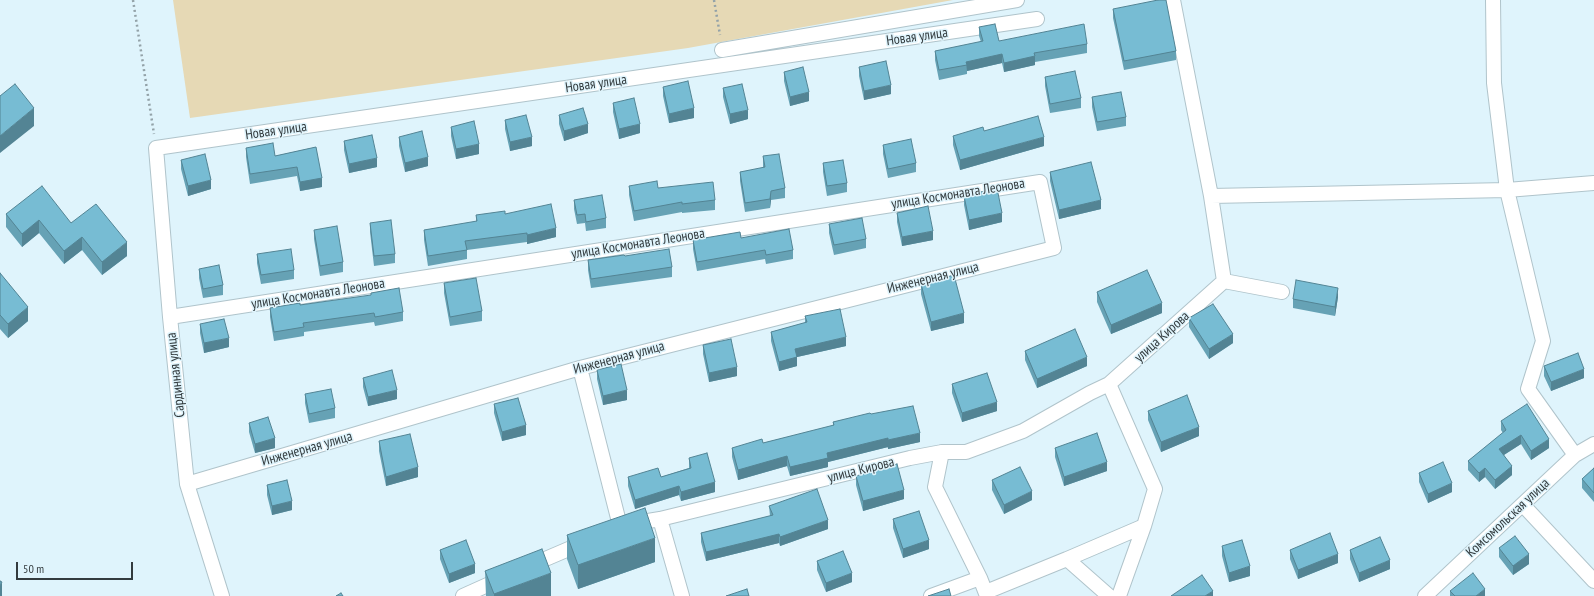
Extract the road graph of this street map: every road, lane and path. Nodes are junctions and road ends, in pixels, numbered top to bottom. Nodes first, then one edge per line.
1 (133, 0) edge
2 (714, 0) edge
3 (1017, 0) edge
4 (1173, 0) edge
5 (1493, 0) edge
6 (1037, 19) dead end
7 (722, 50) joint
8 (156, 148) junction
9 (1594, 183) edge
10 (1507, 190) junction
11 (1211, 196) junction
12 (1054, 248) joint
13 (1224, 281) junction
14 (1282, 292) dead end
15 (170, 317) junction
16 (580, 368) junction
17 (1109, 384) junction
18 (1594, 444) edge
19 (942, 452) junction
20 (1575, 456) junction
21 (187, 484) junction
22 (1523, 505) junction
23 (660, 519) junction
24 (620, 526) junction
25 (1144, 526) junction
26 (1067, 558) junction
27 (980, 578) junction
28 (1594, 581) edge
29 (986, 594) edge
30 (222, 596) edge
31 (463, 596) edge
32 (682, 596) edge
33 (930, 596) edge
34 (1109, 596) edge
35 (1119, 596) edge
36 (1425, 596) edge

1 - 8 path
2 - 7 path
3 - 7 street
4 - 11 street
5 - 10 street
6 - 8 street, Новая улица
8 - 15 street, Сардинная улица
9 - 10 street
10 - 11 street
10 - 20 street
11 - 13 street
12 - 15 street, улица Космонавта Леонова
12 - 16 street, Инженерная улица
13 - 14 street
13 - 17 street, улица Кирова
15 - 21 street, Сардинная улица
16 - 21 street, Инженерная улица
16 - 24 street
17 - 19 street, улица Кирова
17 - 25 street
18 - 20 street, Комсомольская улица
19 - 23 street, улица Кирова
19 - 27 street
20 - 22 street, Комсомольская улица
21 - 30 street, Сардинная улица
22 - 28 street
22 - 36 street, Комсомольская улица
23 - 24 street, улица Кирова
23 - 32 street
24 - 31 street, улица Кирова
25 - 26 street
25 - 35 street
26 - 29 street
26 - 34 street
27 - 29 street
27 - 33 street

